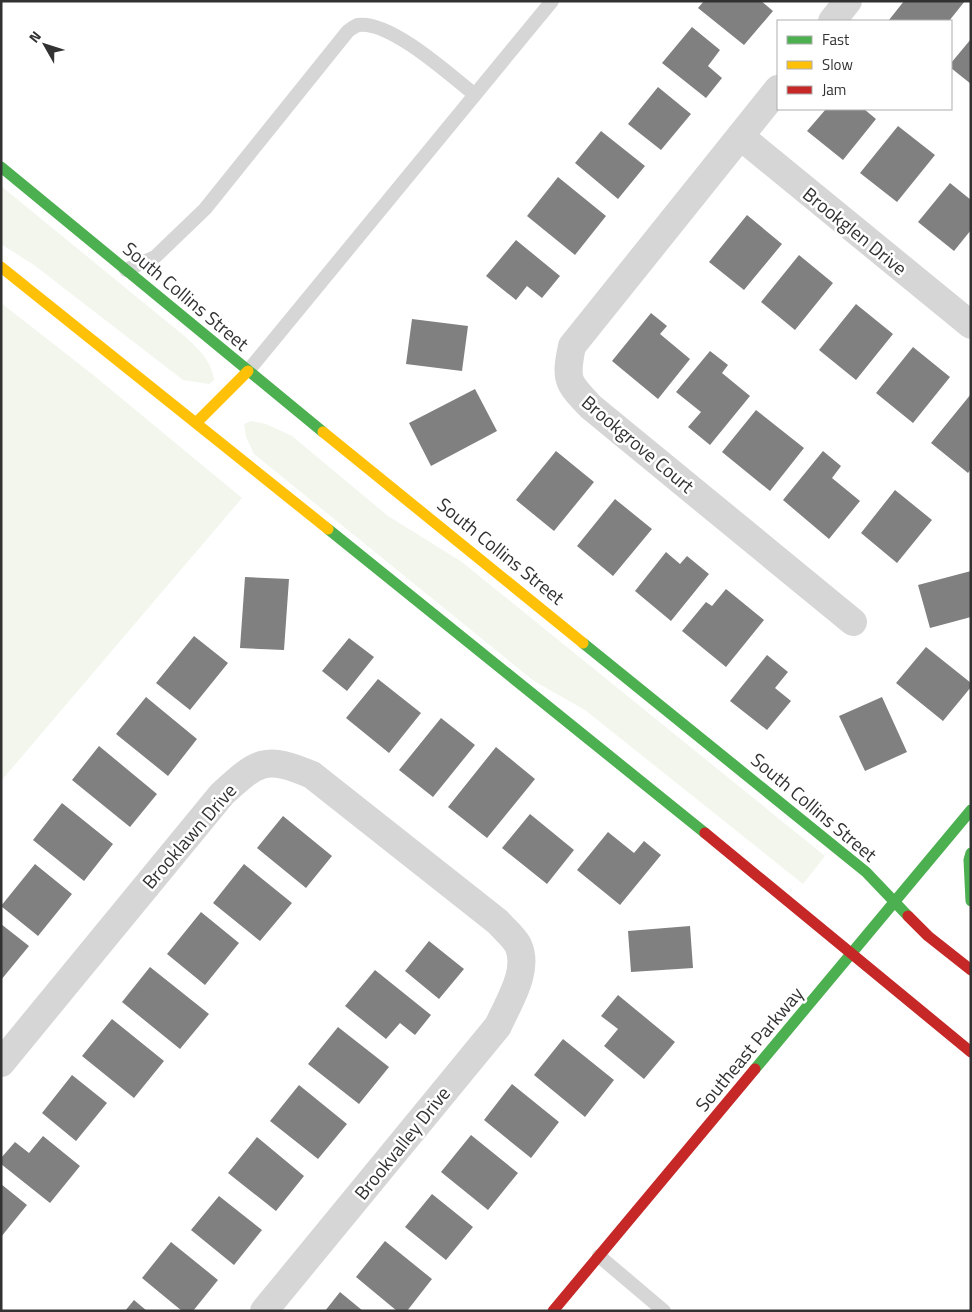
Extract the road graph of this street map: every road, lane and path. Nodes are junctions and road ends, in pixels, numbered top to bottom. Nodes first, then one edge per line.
1 (552, 1) edge
2 (848, 1) edge
3 (833, 20) edge
4 (777, 90) edge
5 (475, 94) junction
6 (740, 136) junction
7 (1, 167) edge
8 (1, 267) edge
9 (126, 270) junction
10 (971, 325) edge
11 (248, 370) junction
12 (197, 422) junction
13 (853, 622) dead end
14 (971, 810) edge
15 (971, 853) edge
16 (971, 901) edge
17 (895, 903) junction
18 (851, 954) junction
19 (521, 965) joint
20 (971, 970) edge
21 (971, 1052) edge
22 (1, 1063) edge
23 (599, 1256) junction
24 (264, 1311) edge
25 (553, 1311) edge
26 (664, 1311) edge

1 - 5 lane
2 - 3 street
4 - 6 street, Brookgrove Court
5 - 9 lane
5 - 11 lane
6 - 10 street, Brookglen Drive
6 - 13 street, Brookgrove Court
7 - 9 main road, South Collins Street
8 - 12 main road
9 - 11 main road, South Collins Street
11 - 12 main road
11 - 17 main road, South Collins Street
12 - 18 main road
14 - 17 main road, Southeast Parkway
15 - 16 main road
17 - 18 main road, Southeast Parkway
17 - 20 main road, South Collins Street
18 - 21 main road
18 - 23 main road, Southeast Parkway
19 - 22 street, Brooklawn Drive
19 - 24 street, Brookvalley Drive
23 - 25 main road, Southeast Parkway
23 - 26 lane

